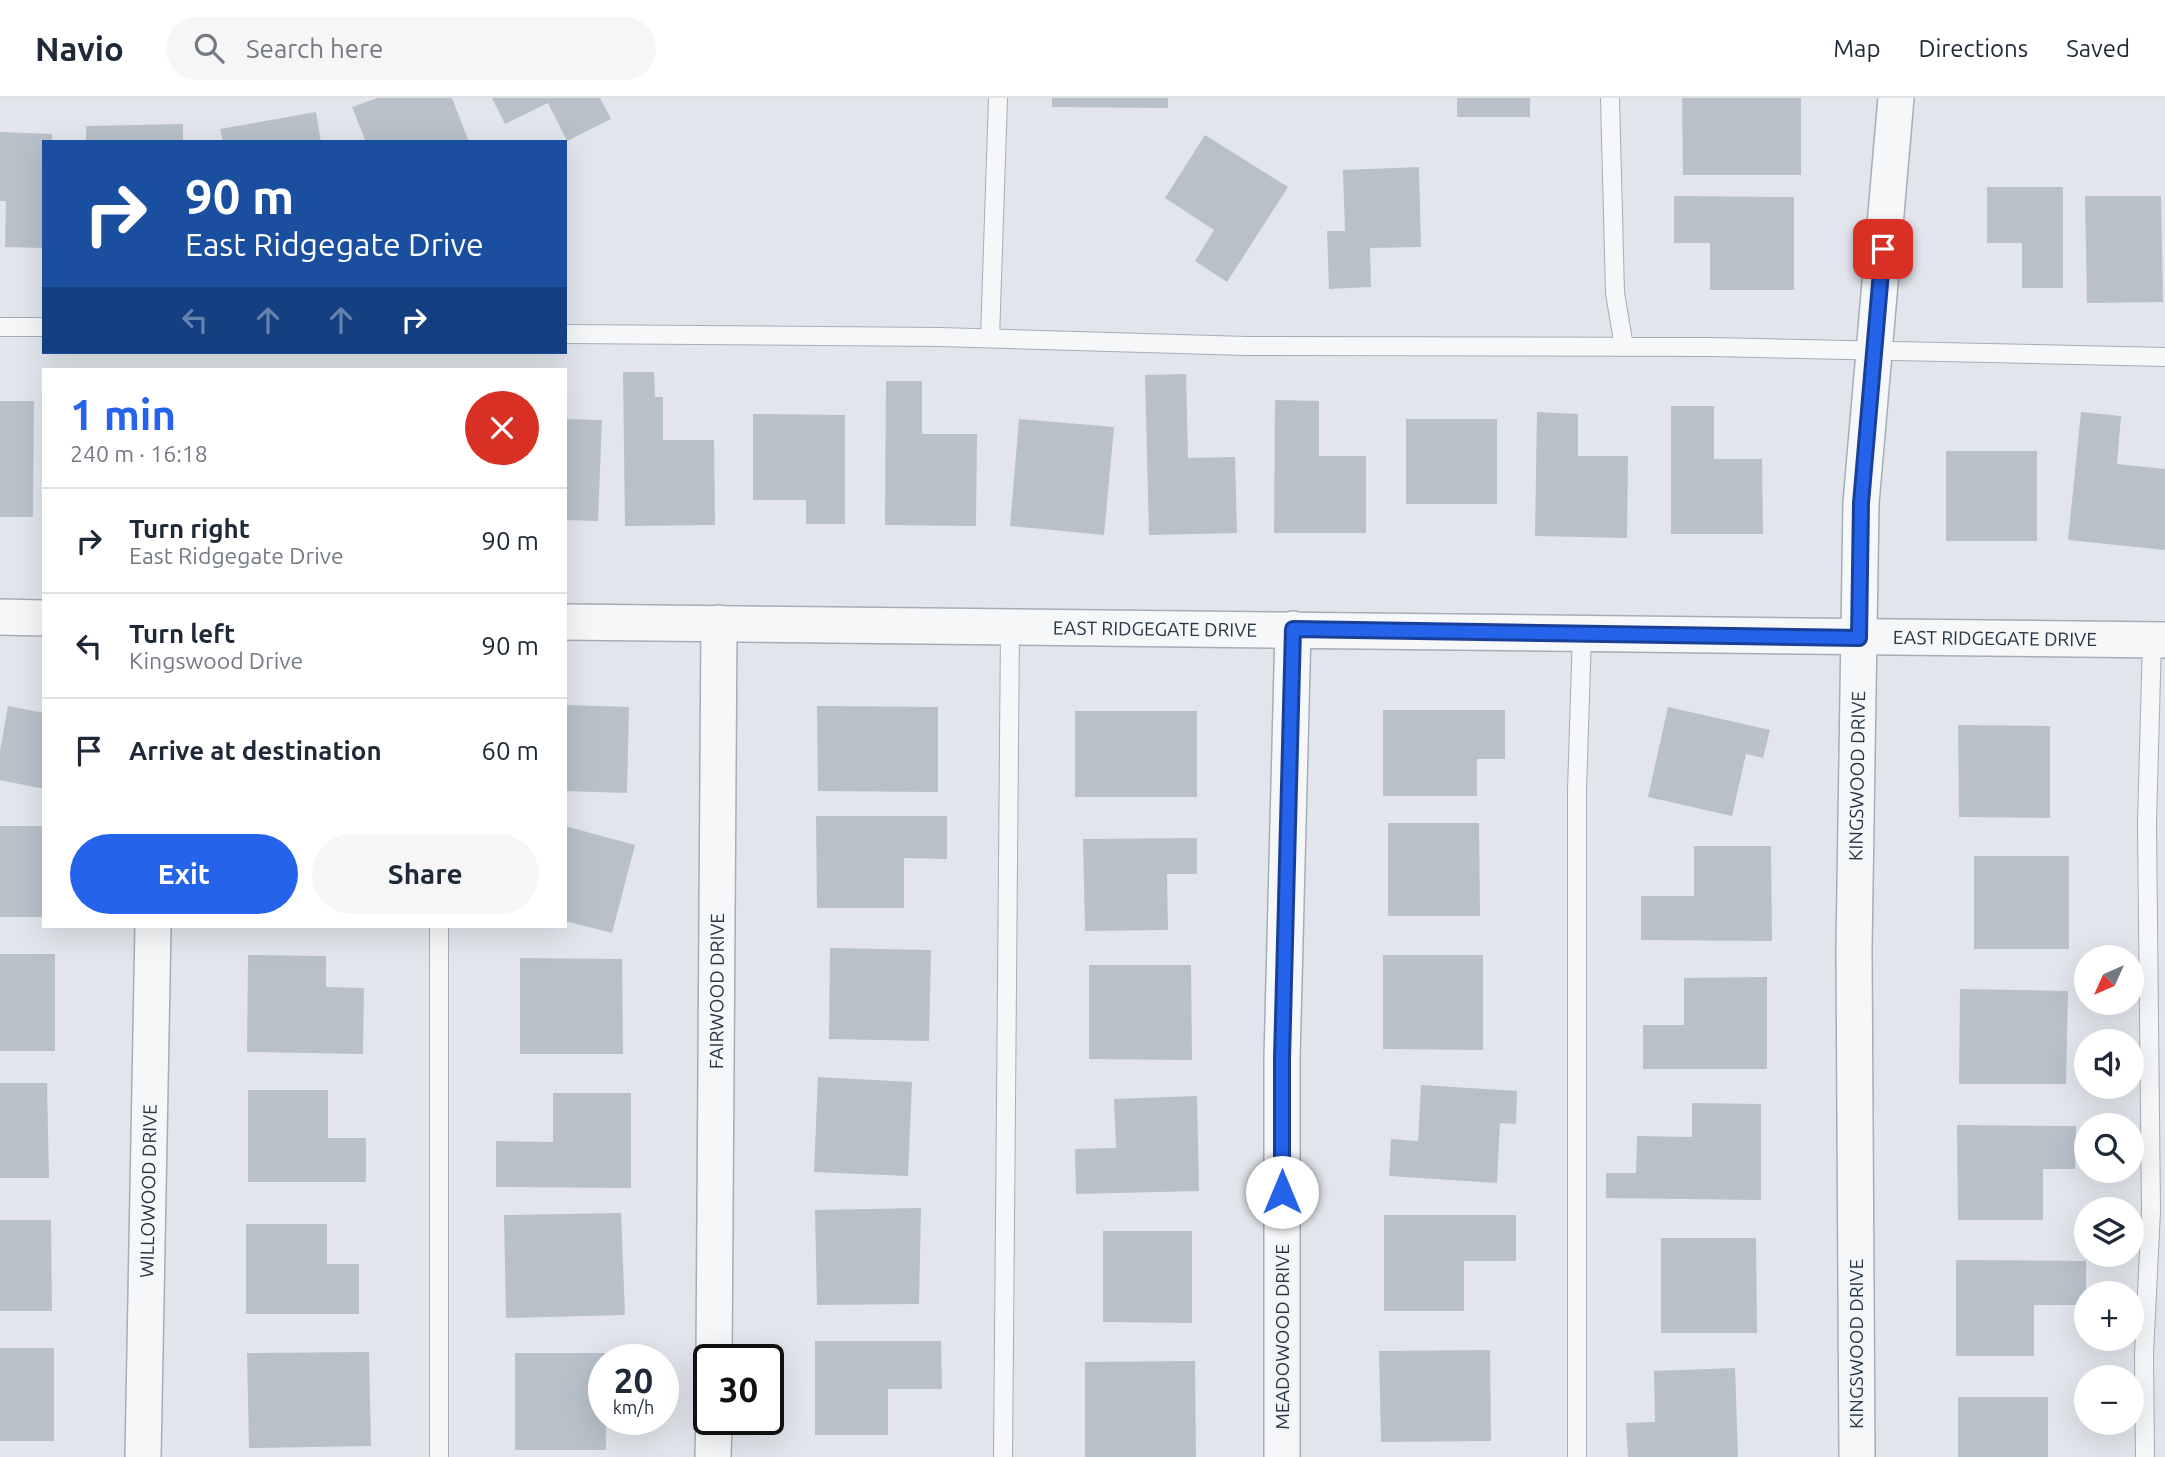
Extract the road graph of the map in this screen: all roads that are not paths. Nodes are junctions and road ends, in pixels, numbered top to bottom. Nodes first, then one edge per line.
1 (998, 98) edge
2 (1610, 98) edge
3 (1896, 98) edge
4 (0, 327) edge
5 (42, 327) edge
6 (567, 334) edge
7 (990, 338) junction
8 (1624, 346) junction
9 (1874, 350) junction
10 (2165, 357) edge
11 (0, 617) edge
12 (42, 618) edge
13 (567, 622) edge
14 (719, 623) junction
15 (1010, 626) junction
16 (1293, 629) junction
17 (1582, 633) junction
18 (1859, 638) junction
19 (2159, 639) edge
20 (153, 928) edge
21 (439, 928) edge
22 (714, 1344) edge
23 (714, 1435) edge
24 (143, 1457) edge
25 (439, 1457) edge
26 (713, 1457) edge
27 (1003, 1457) edge
28 (1282, 1457) edge
29 (1577, 1457) edge
30 (1857, 1457) edge
31 (2145, 1457) edge

1 - 7 lane
2 - 8 lane
3 - 9 street, KINGSWOOD DRIVE
4 - 5 lane
6 - 7 lane
7 - 8 lane
8 - 9 lane
9 - 10 lane
9 - 18 street, KINGSWOOD DRIVE
11 - 12 street
13 - 14 street, EAST RIDGEGATE DRIVE
14 - 15 street, EAST RIDGEGATE DRIVE
14 - 22 street, FAIRWOOD DRIVE
15 - 16 street, EAST RIDGEGATE DRIVE
15 - 27 lane
16 - 17 street, EAST RIDGEGATE DRIVE
16 - 28 street, MEADOWOOD DRIVE
17 - 18 street, EAST RIDGEGATE DRIVE
17 - 29 lane
18 - 19 street, EAST RIDGEGATE DRIVE
18 - 30 street, KINGSWOOD DRIVE
19 - 31 lane
20 - 24 street, WILLOWOOD DRIVE
21 - 25 lane
23 - 26 street

